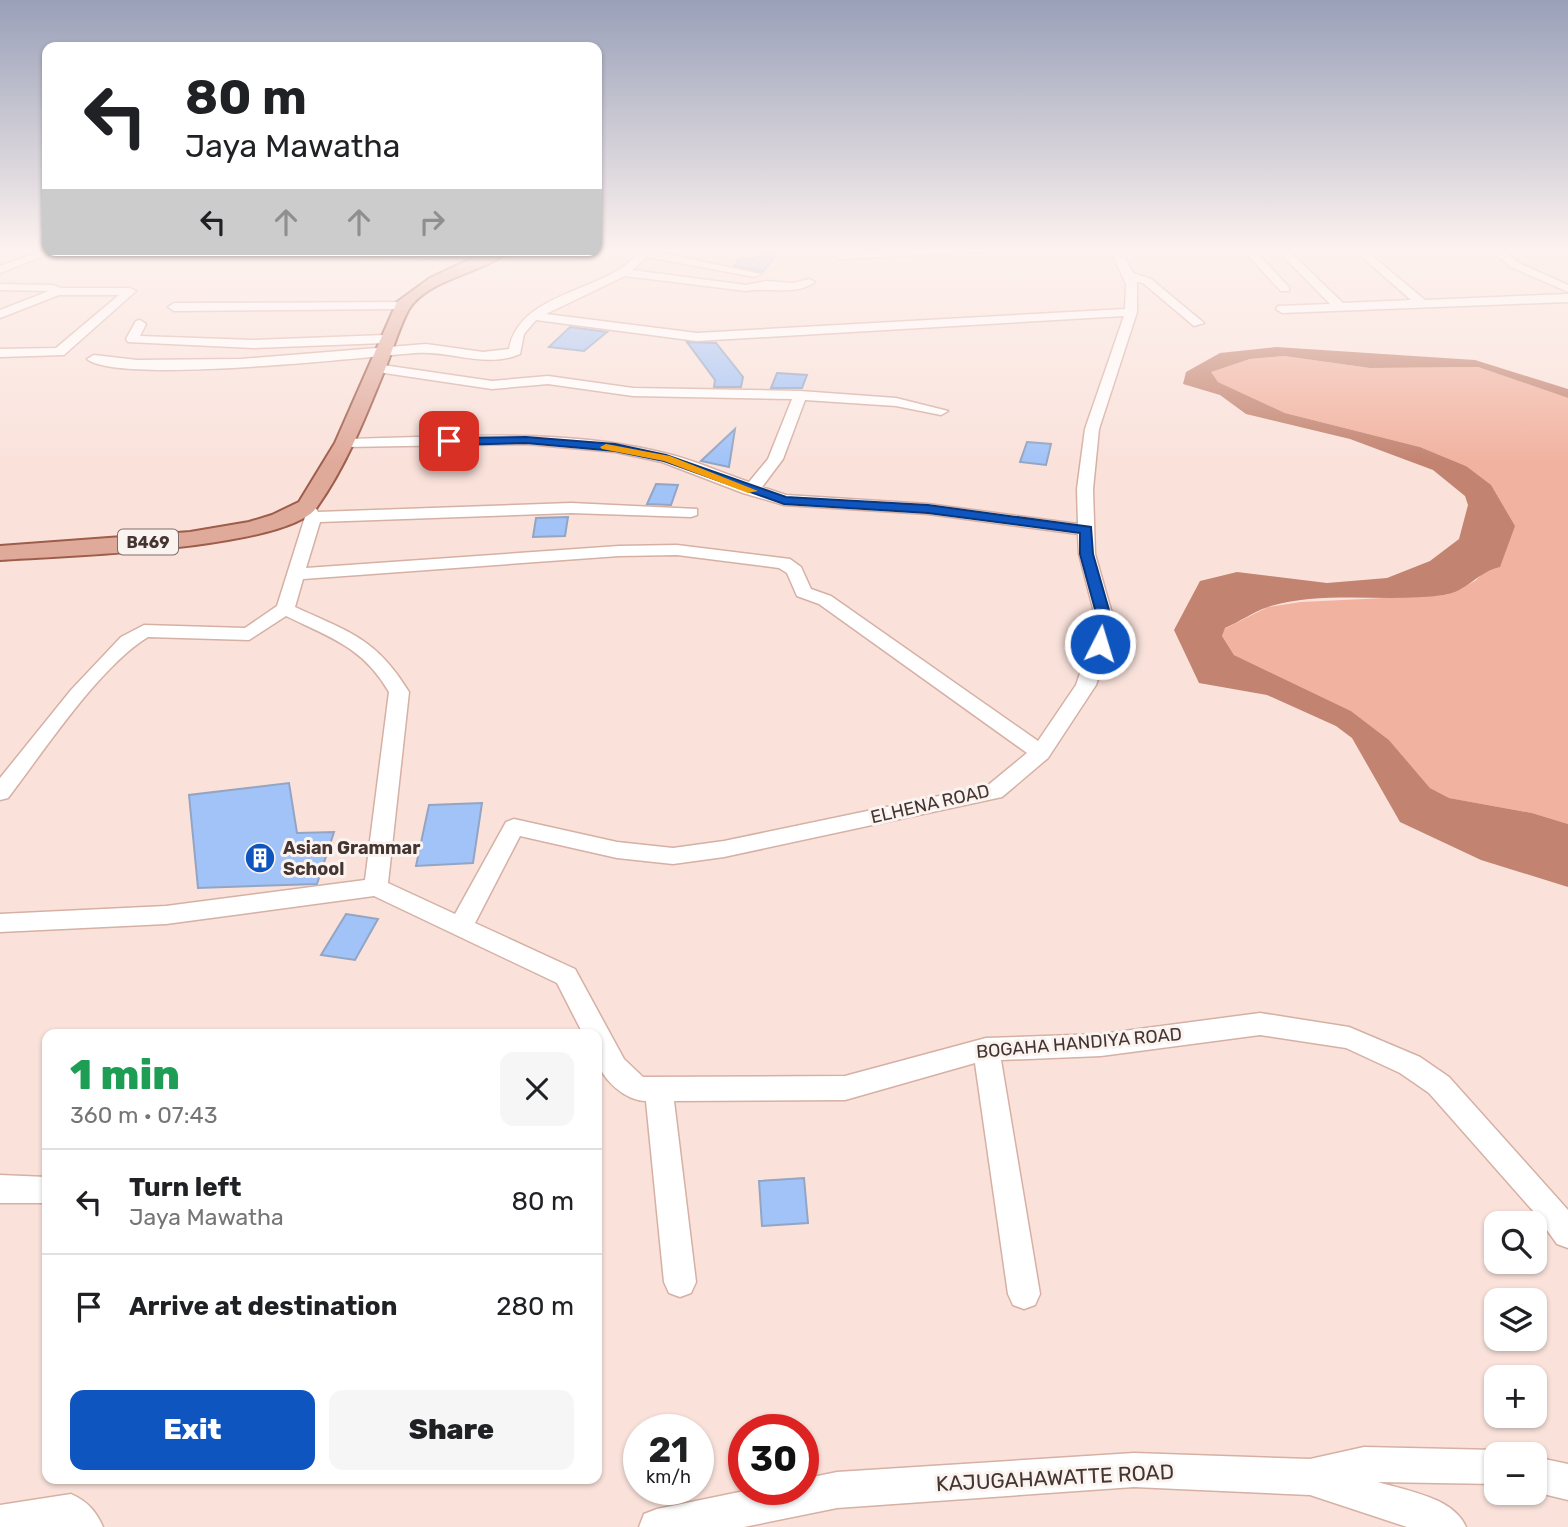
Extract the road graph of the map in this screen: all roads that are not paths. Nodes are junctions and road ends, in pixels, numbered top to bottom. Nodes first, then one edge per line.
1 (96, 320) edge
2 (396, 320) edge
3 (529, 320) edge
4 (559, 320) edge
5 (593, 320) edge
6 (987, 320) edge
7 (1127, 320) edge
8 (1195, 320) edge
9 (1198, 323) dead end
10 (140, 324) dead end
11 (587, 325) junction
12 (0, 353) edge
13 (381, 353) junction
14 (94, 359) dead end
15 (800, 395) junction
16 (941, 411) dead end
17 (345, 443) junction
18 (749, 490) junction
19 (310, 512) junction
20 (691, 513) dead end
21 (1086, 530) junction
22 (0, 553) edge
23 (298, 574) junction
24 (285, 608) junction
25 (1041, 753) junction
26 (0, 793) edge
27 (376, 887) junction
28 (0, 922) edge
29 (462, 924) junction
30 (588, 1029) edge
31 (986, 1049) junction
32 (605, 1069) edge
33 (659, 1091) junction
34 (0, 1189) edge
35 (42, 1190) edge
36 (1568, 1234) edge
37 (680, 1282) dead end
38 (1024, 1294) dead end
39 (1484, 1467) edge
40 (1310, 1477) junction
41 (1547, 1478) edge
42 (1568, 1482) edge
43 (0, 1523) edge
44 (85, 1527) edge
45 (657, 1527) edge
46 (1448, 1527) edge

1 - 12 street
2 - 13 main road
3 - 13 street
4 - 11 street
5 - 11 street
6 - 11 street
7 - 21 street, ELHENA ROAD
8 - 9 street
10 - 13 street
13 - 14 street
13 - 15 street
13 - 17 main road
15 - 16 street
15 - 18 street
17 - 18 street
17 - 19 main road
18 - 21 street
19 - 20 street
19 - 22 main road, B469
19 - 23 street
21 - 25 street, ELHENA ROAD
23 - 24 street
23 - 25 street
24 - 26 street
24 - 27 street
25 - 29 street, ELHENA ROAD
27 - 28 street
27 - 29 street, BOGAHA HANDIYA ROAD
29 - 30 street, BOGAHA HANDIYA ROAD
31 - 33 street, BOGAHA HANDIYA ROAD
31 - 36 street, BOGAHA HANDIYA ROAD
31 - 38 street
32 - 33 street, BOGAHA HANDIYA ROAD
33 - 37 street
34 - 35 street
39 - 40 street
40 - 45 street, KAJUGAHAWATTE ROAD
40 - 46 street, KAJUGAHAWATTE ROAD
41 - 42 street
43 - 44 street

